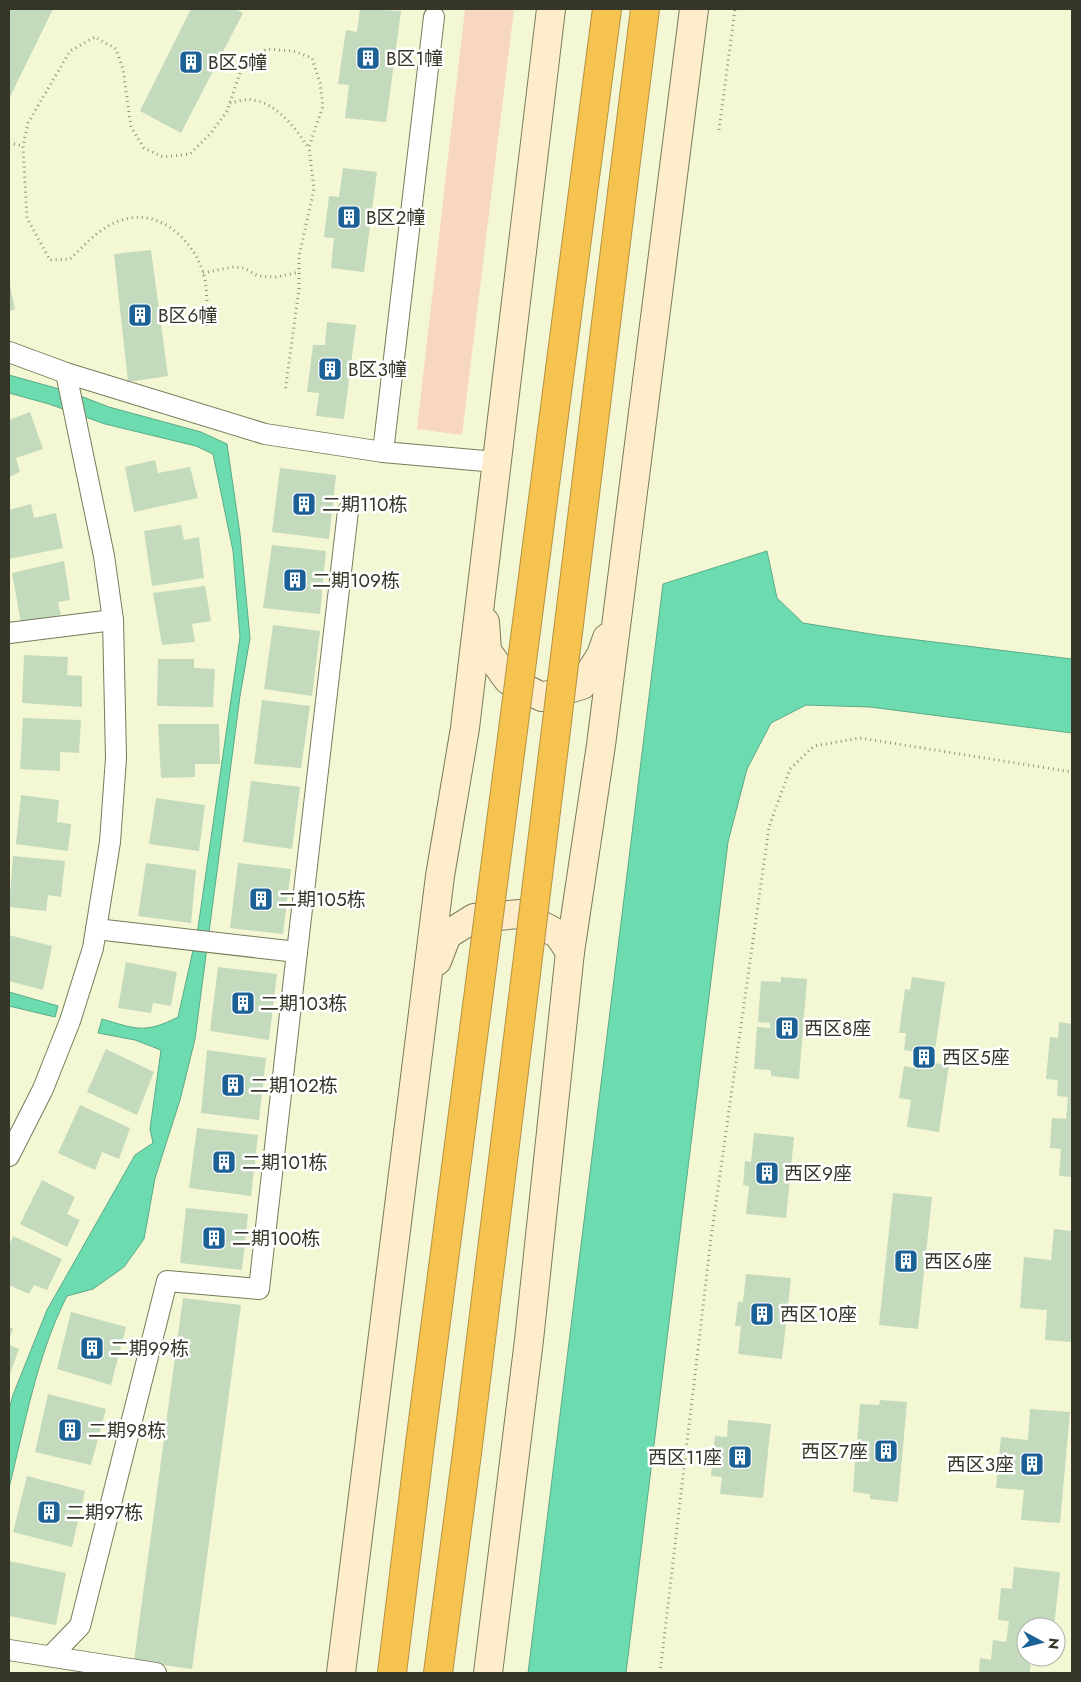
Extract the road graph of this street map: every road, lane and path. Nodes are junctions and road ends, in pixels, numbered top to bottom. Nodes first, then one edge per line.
1 (551, 9) edge
2 (607, 9) edge
3 (645, 9) edge
4 (694, 9) edge
5 (735, 9) edge
6 (434, 17) dead end
7 (230, 102) junction
8 (719, 130) dead end
9 (9, 144) edge
10 (23, 146) junction
11 (309, 148) junction
12 (300, 272) junction
13 (203, 273) junction
14 (207, 326) dead end
15 (9, 352) edge
16 (68, 382) junction
17 (285, 392) dead end
18 (383, 452) junction
19 (496, 462) junction
20 (348, 511) dead end
21 (482, 589) junction
22 (618, 603) junction
23 (113, 620) junction
24 (9, 633) edge
25 (1072, 772) edge
26 (96, 929) junction
27 (297, 952) junction
28 (570, 952) junction
29 (429, 984) junction
30 (9, 1156) edge
31 (9, 1650) edge
32 (52, 1656) junction
33 (156, 1673) edge
34 (341, 1673) edge
35 (392, 1673) edge
36 (438, 1673) edge
37 (488, 1673) edge
38 (660, 1673) edge

1 - 19 main road
2 - 35 highway, bridge
3 - 36 highway, bridge
4 - 22 main road
5 - 8 path
6 - 18 street
7 - 10 path
7 - 11 path
7 - 11 path
9 - 10 path
10 - 13 path
11 - 12 path
12 - 13 path
12 - 17 path
13 - 14 path
15 - 16 street
16 - 18 street
16 - 23 street
18 - 19 street
19 - 21 main road
20 - 27 street
21 - 22 main road
21 - 29 main road
22 - 28 main road
23 - 24 street
23 - 26 street
25 - 38 path
26 - 27 street
26 - 30 street
27 - 32 street
28 - 29 main road
28 - 37 main road
29 - 34 main road
31 - 32 street
32 - 33 street

